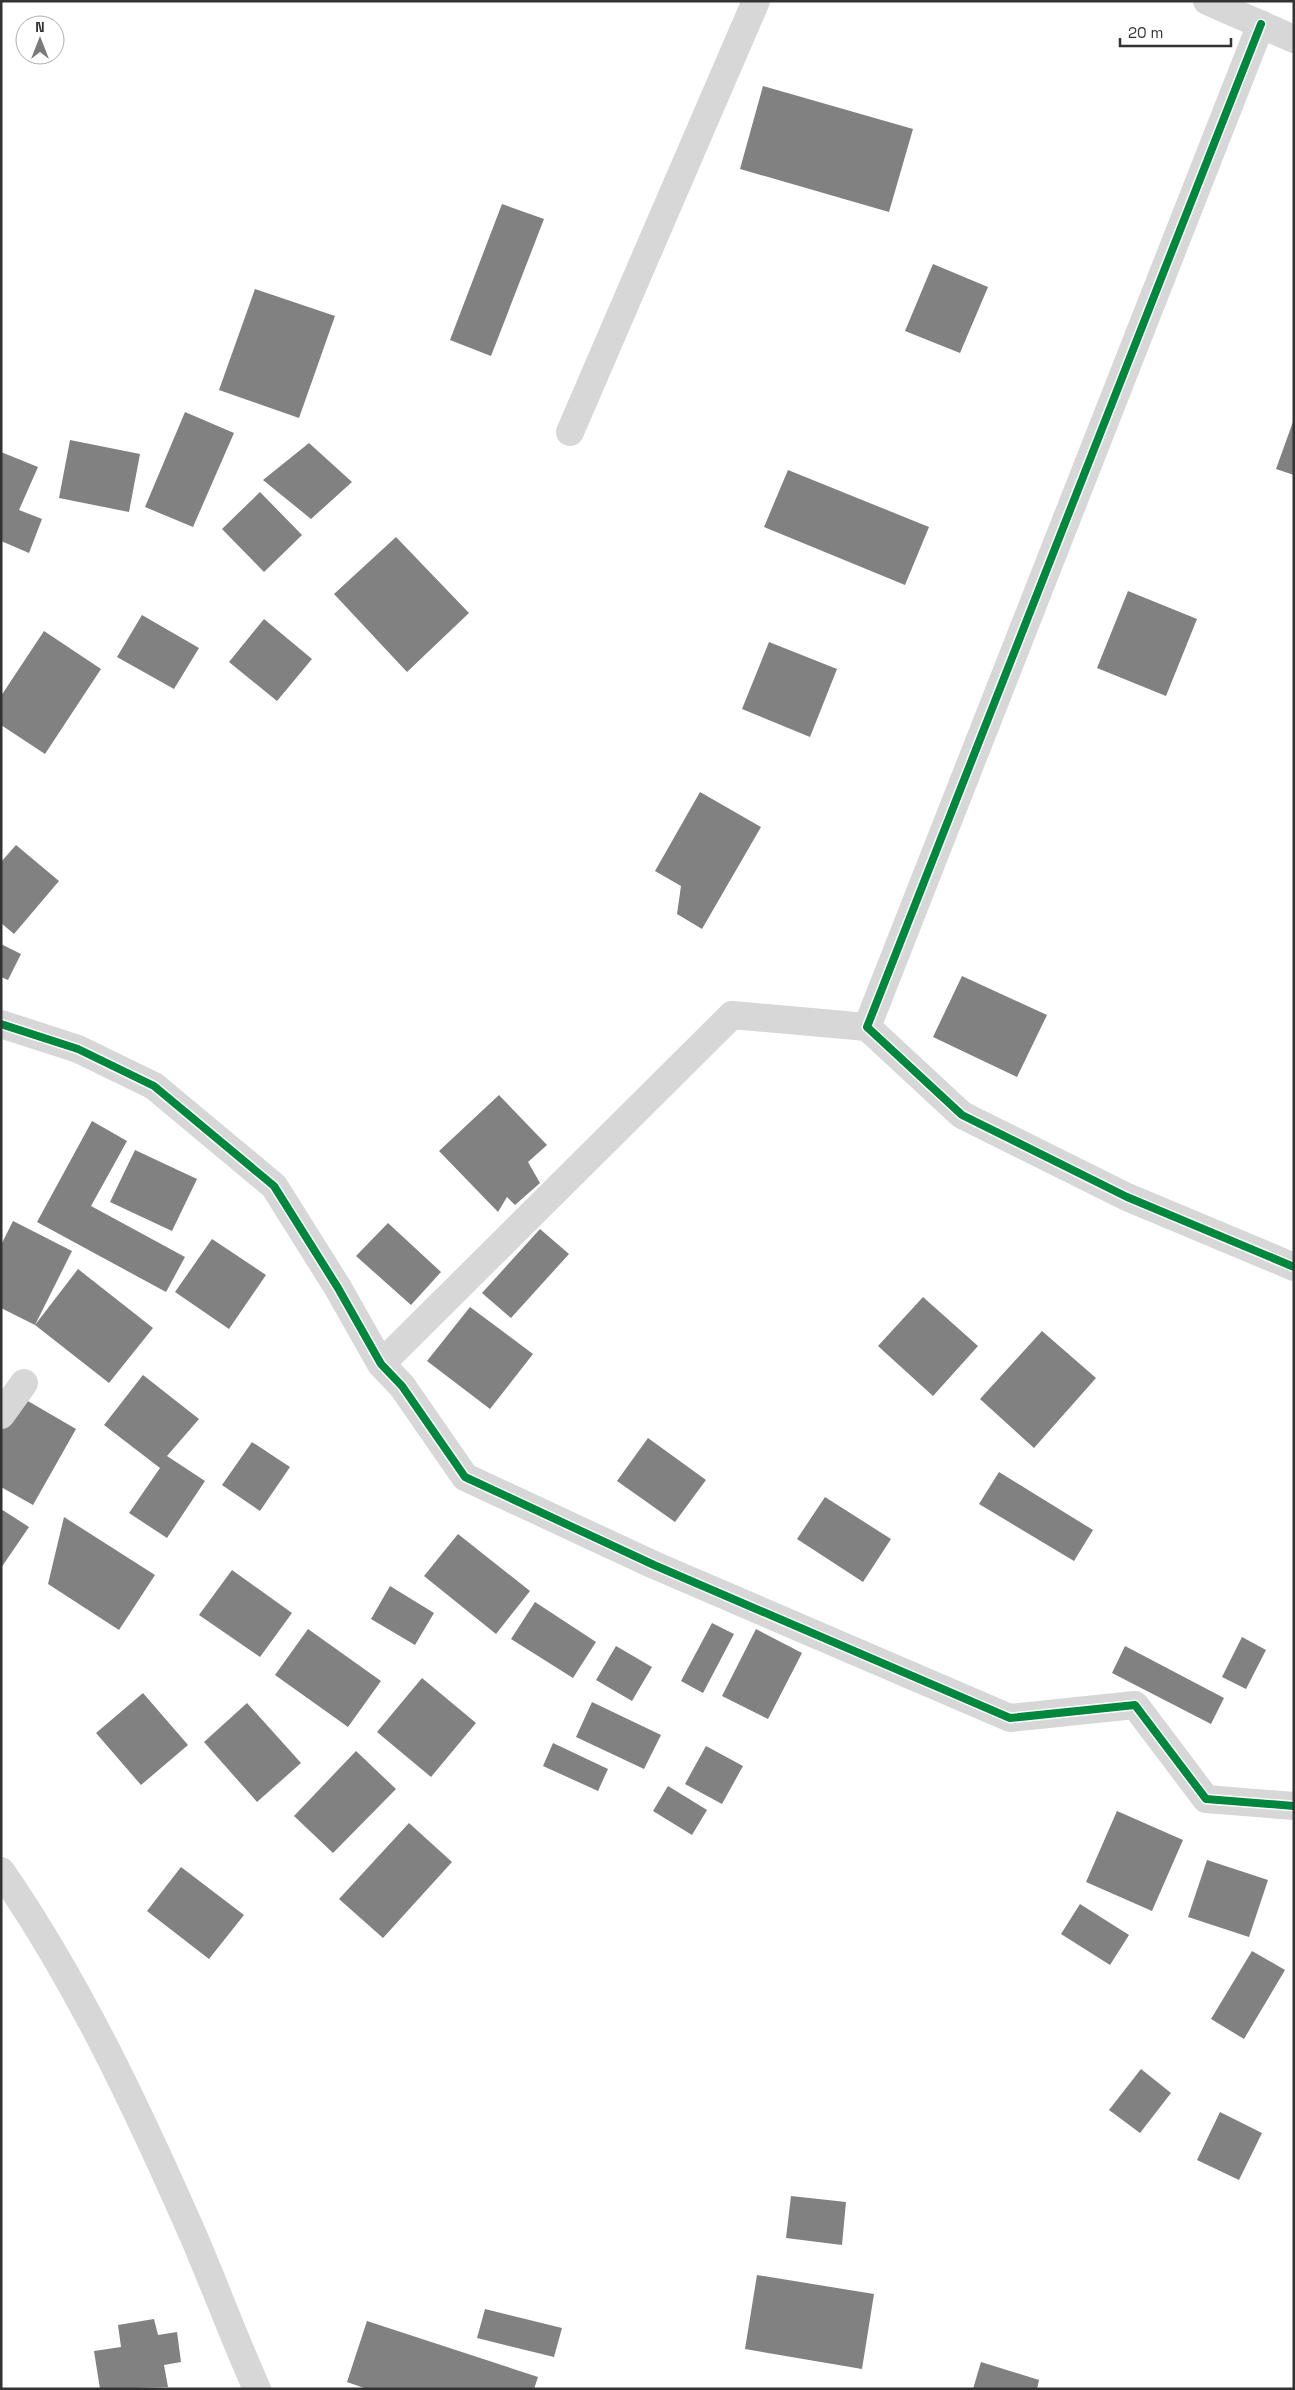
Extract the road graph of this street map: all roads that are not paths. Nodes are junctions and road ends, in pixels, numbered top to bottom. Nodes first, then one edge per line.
1 (756, 1) edge
2 (1207, 1) edge
3 (1261, 24) junction
4 (1294, 39) edge
5 (570, 432) dead end
6 (1, 1024) edge
7 (867, 1028) junction
8 (1294, 1267) edge
9 (381, 1364) junction
10 (24, 1383) dead end
11 (1, 1415) edge
12 (1294, 1806) edge
13 (1, 1871) edge
14 (257, 2389) edge

1 - 5 street
2 - 3 street
3 - 4 street
3 - 7 street
6 - 9 street
7 - 8 street
7 - 9 street
9 - 12 street
10 - 11 street
13 - 14 street

